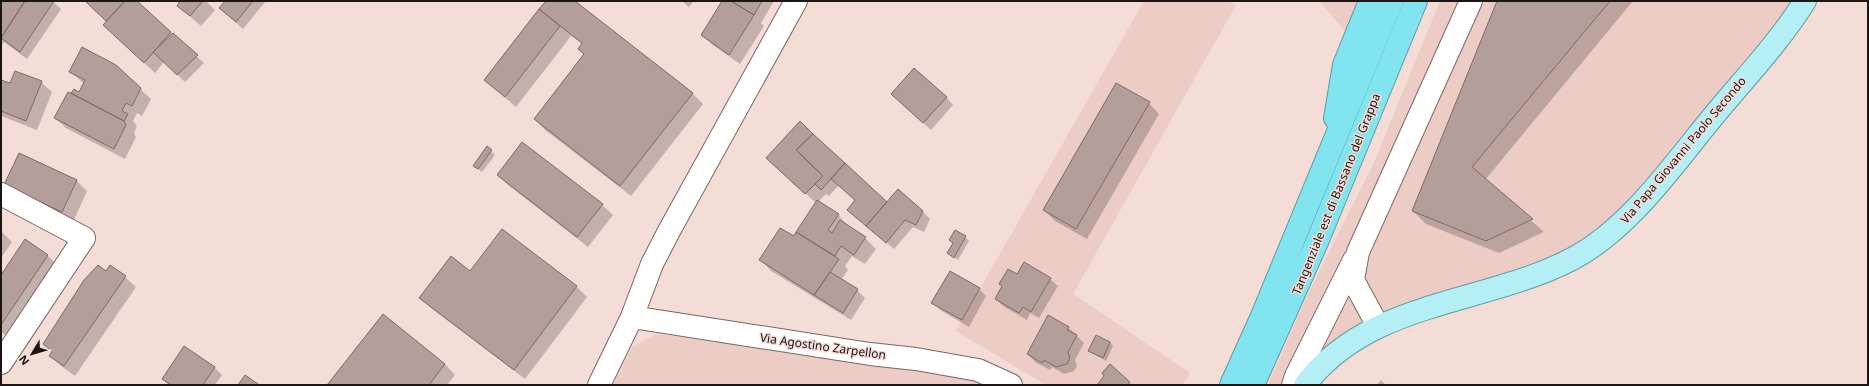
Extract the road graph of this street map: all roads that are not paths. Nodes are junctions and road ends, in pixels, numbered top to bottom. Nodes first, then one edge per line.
1 (796, 1) edge
2 (1370, 1) edge
3 (1392, 1) edge
4 (1416, 1) edge
5 (1427, 1) edge
6 (1472, 1) edge
7 (1805, 1) edge
8 (1333, 145) junction
9 (1, 194) edge
10 (1317, 242) junction
11 (1358, 252) junction
12 (632, 317) junction
13 (1378, 326) junction
14 (1, 363) edge
15 (599, 385) edge
16 (1011, 385) edge
17 (1230, 385) edge
18 (1254, 385) edge
19 (1294, 385) edge
20 (1305, 385) edge

1 - 12 street
2 - 8 highway
3 - 8 highway, Tangenziale est di Bassano del Grappa
4 - 10 highway, Tangenziale est di Bassano del Grappa
5 - 10 highway
6 - 11 street
7 - 13 main road, Via Papa Giovanni Paolo Secondo
8 - 17 highway, Tangenziale est di Bassano del Grappa
9 - 14 street
10 - 18 highway, Tangenziale est di Bassano del Grappa
11 - 13 street
11 - 19 street
12 - 15 street
12 - 16 street, Via Agostino Zarpellon
13 - 20 main road, Via Papa Giovanni Paolo Secondo

